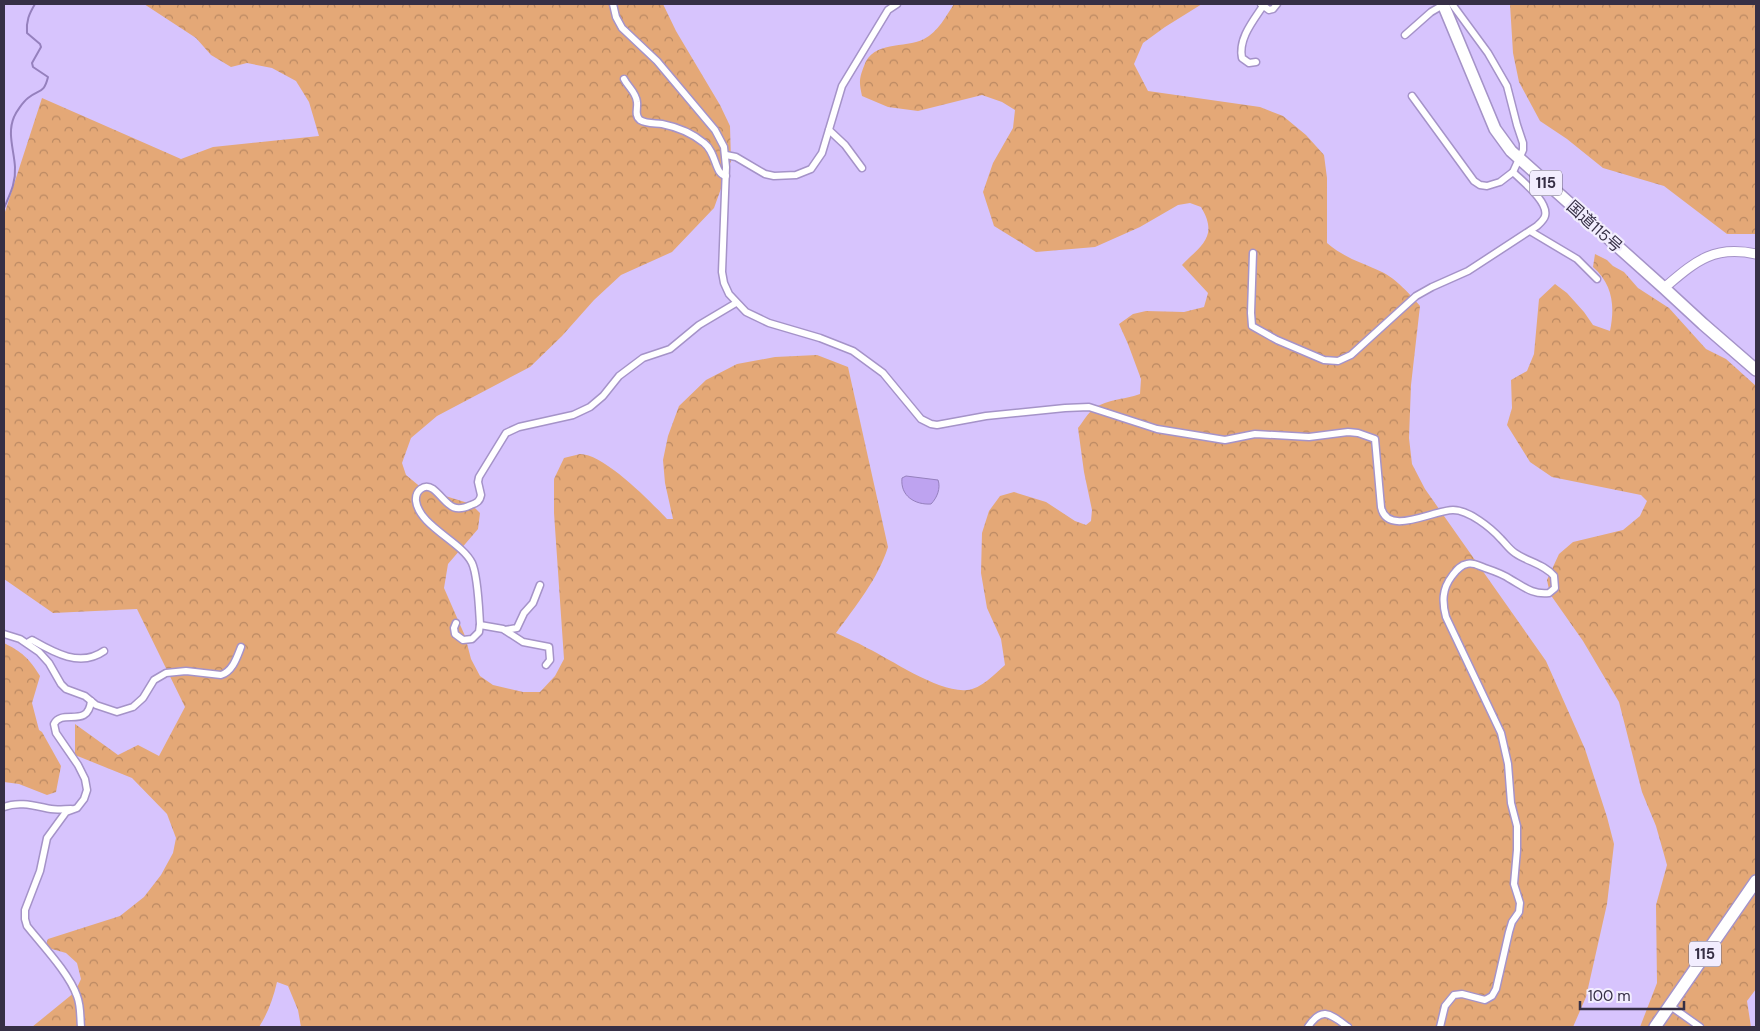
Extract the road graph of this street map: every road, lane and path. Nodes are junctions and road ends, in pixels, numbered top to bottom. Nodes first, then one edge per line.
1 (613, 4) edge
2 (897, 4) edge
3 (1277, 4) edge
4 (1446, 4) edge
5 (1262, 5) edge
6 (1405, 35) dead end
7 (1256, 62) dead end
8 (624, 79) dead end
9 (1412, 96) dead end
10 (829, 130) junction
11 (726, 155) junction
12 (1518, 158) junction
13 (862, 168) dead end
14 (1513, 172) junction
15 (726, 176) junction
16 (1530, 231) junction
17 (1253, 253) dead end
18 (1756, 254) edge
19 (1597, 279) dead end
20 (1664, 288) junction
21 (736, 303) junction
22 (1756, 370) edge
23 (540, 586) dead end
24 (456, 624) dead end
25 (480, 625) junction
26 (505, 630) junction
27 (4, 634) edge
28 (27, 642) junction
29 (241, 647) dead end
30 (104, 651) dead end
31 (546, 665) dead end
32 (91, 701) junction
33 (4, 807) edge
34 (75, 809) junction
35 (1756, 881) edge
36 (1669, 1005) junction
37 (81, 1027) edge
38 (1308, 1027) edge
39 (1348, 1027) edge
40 (1440, 1027) edge
41 (1655, 1027) edge
42 (1700, 1027) edge

1 - 11 street
2 - 10 street
3 - 5 street
4 - 6 street
4 - 12 highway, 国道115号 / 115
4 - 12 street
5 - 7 street
8 - 15 street
9 - 14 street
10 - 11 street
10 - 13 street
11 - 15 street
12 - 14 street
12 - 20 highway, 国道115号 / 115
14 - 16 street
15 - 21 street
16 - 17 street
16 - 19 street
18 - 20 main road
20 - 22 highway, 国道115号 / 115
21 - 25 street
21 - 40 street
23 - 26 street
24 - 25 street
25 - 26 street
26 - 31 street
27 - 28 street
28 - 30 street
28 - 32 street
29 - 32 street
32 - 34 street
33 - 34 street
34 - 37 street
35 - 36 highway, 115
36 - 41 highway, 115
36 - 42 street
38 - 39 street

